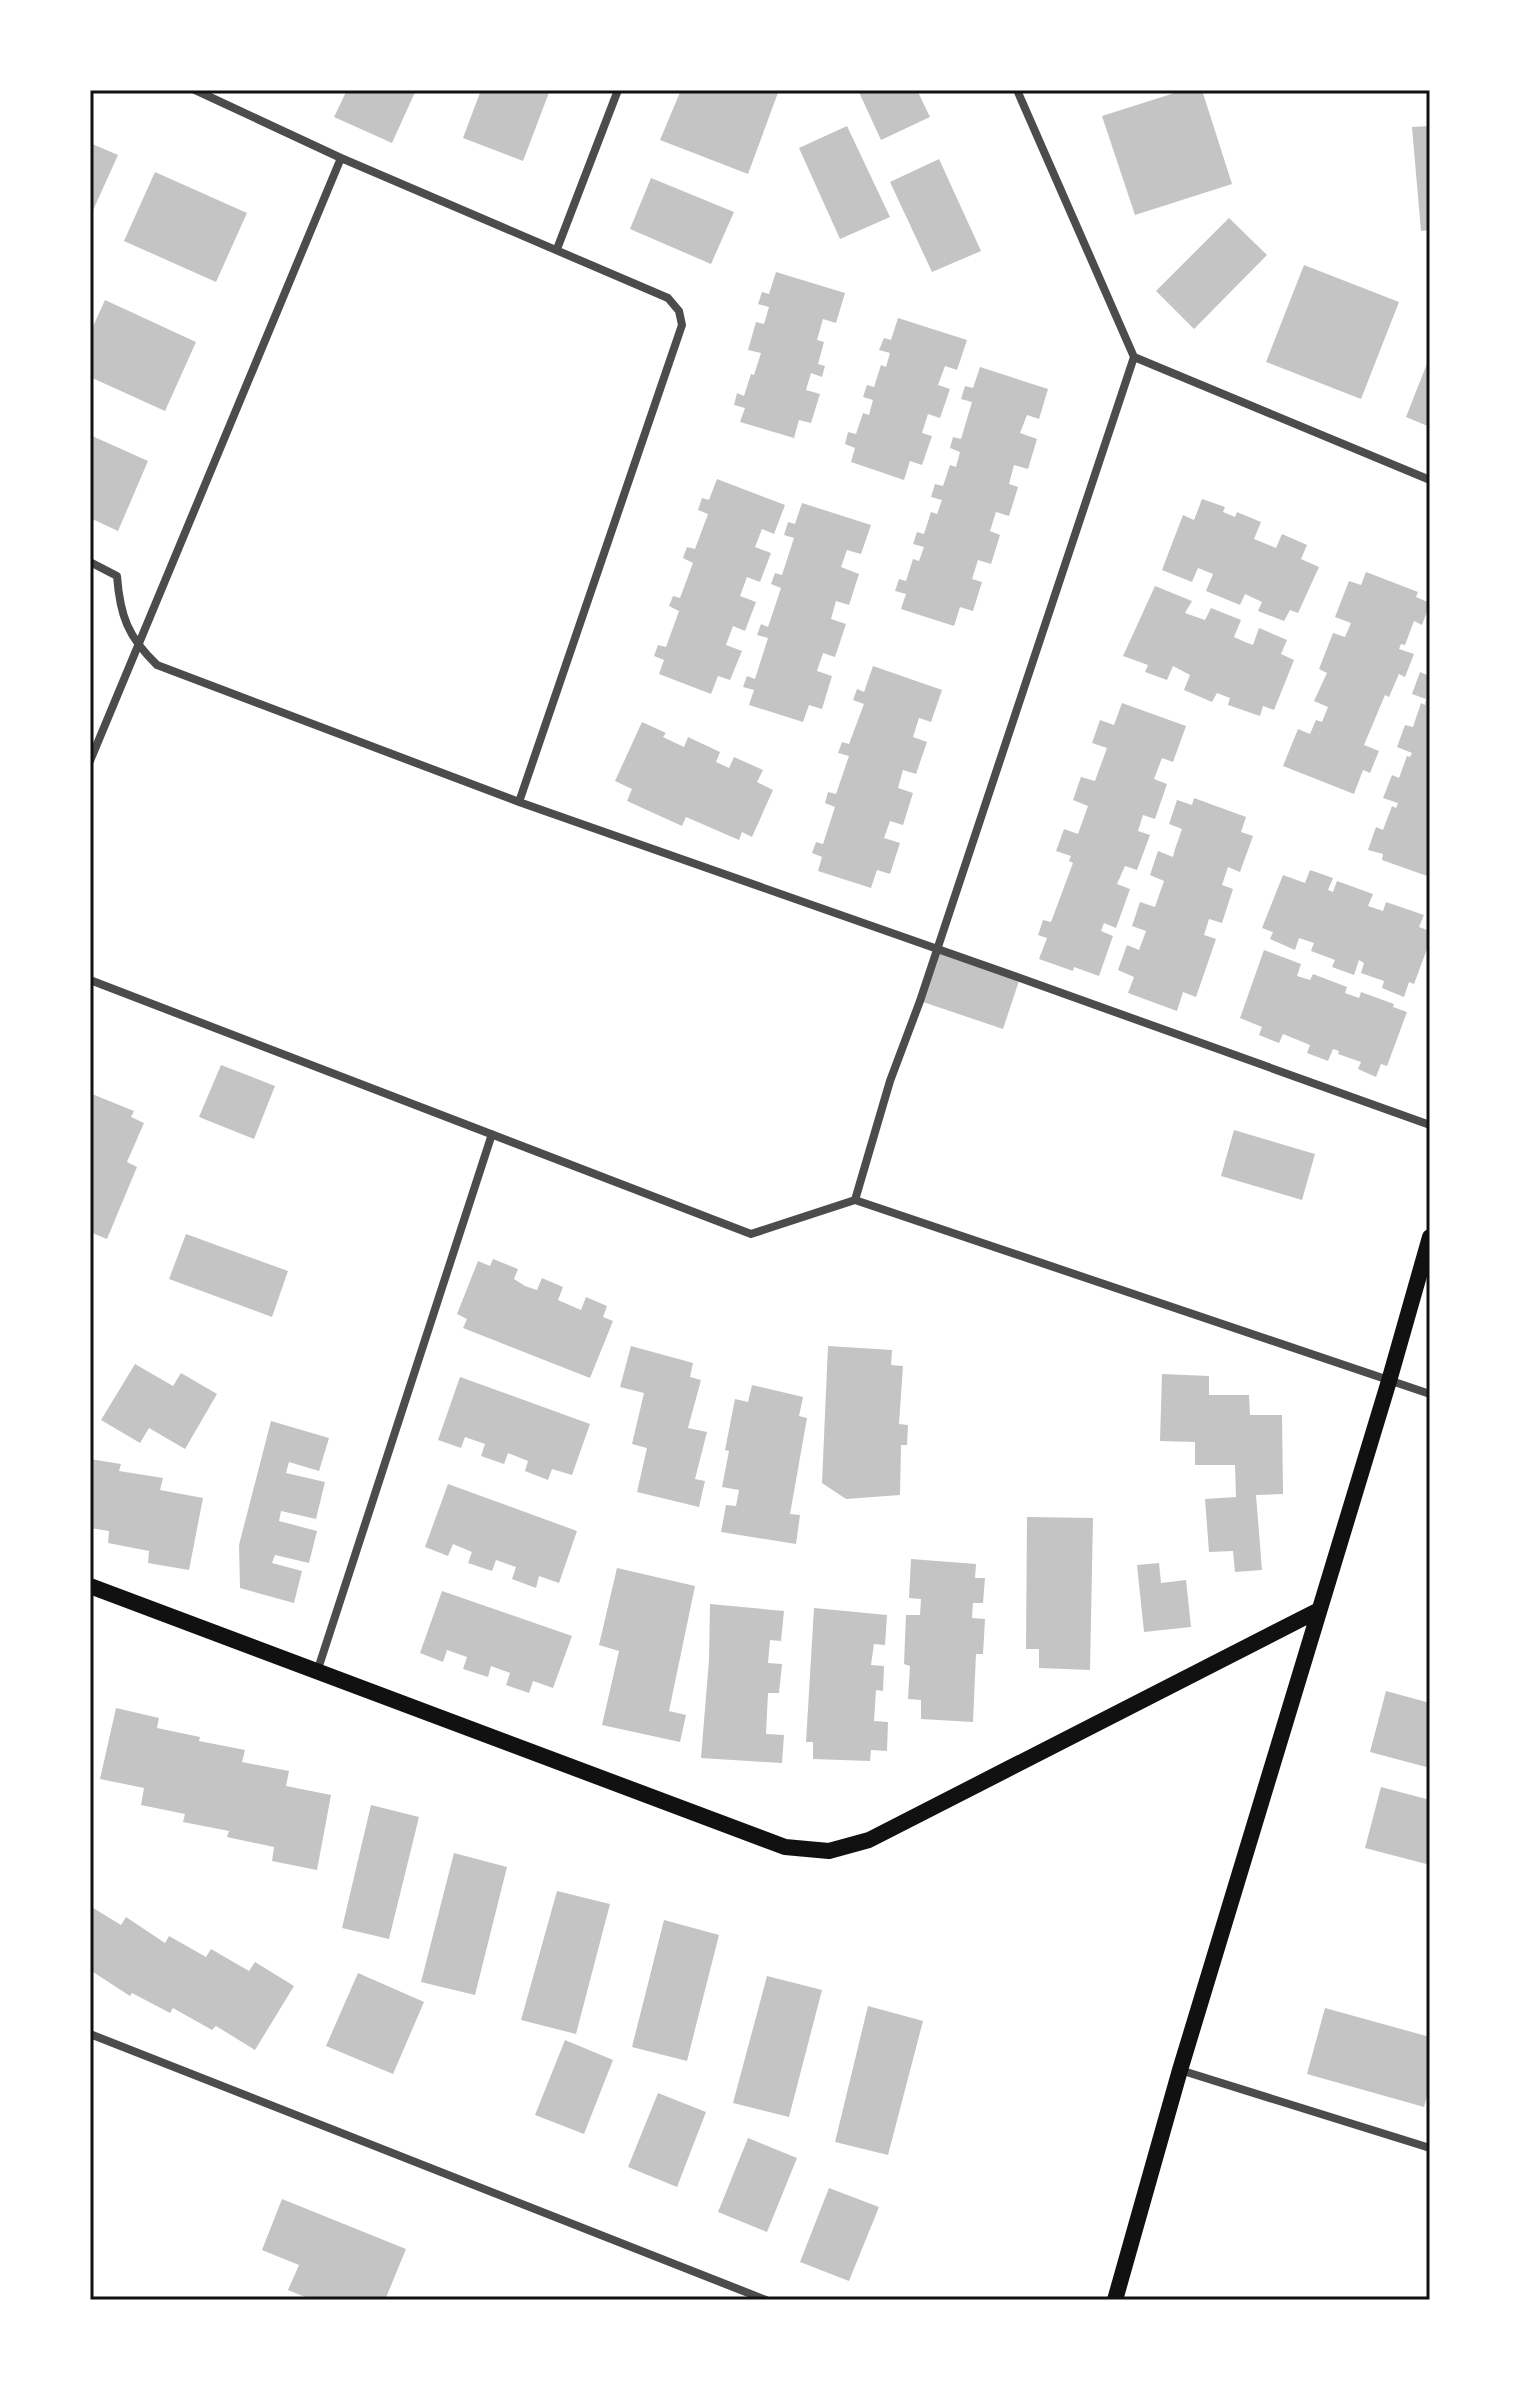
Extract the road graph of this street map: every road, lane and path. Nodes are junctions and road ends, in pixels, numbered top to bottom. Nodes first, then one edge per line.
1 (195, 90) edge
2 (618, 90) edge
3 (1017, 90) edge
4 (341, 158) junction
5 (557, 249) junction
6 (1134, 357) junction
7 (1430, 480) edge
8 (90, 562) edge
9 (139, 648) junction
10 (90, 761) edge
11 (519, 802) junction
12 (936, 950) junction
13 (90, 980) edge
14 (1430, 1125) edge
15 (492, 1134) junction
16 (855, 1200) junction
17 (1430, 1237) edge
18 (1423, 1285) edge
19 (1389, 1381) junction
20 (1430, 1394) edge
21 (90, 1586) edge
22 (1319, 1610) junction
23 (317, 1672) junction
24 (90, 2034) edge
25 (1180, 2070) junction
26 (1430, 2148) edge
27 (766, 2300) edge
28 (1115, 2300) edge

1 - 4 street
2 - 5 street
3 - 6 street
4 - 5 street
4 - 9 street
5 - 11 street
6 - 7 street
6 - 12 street
8 - 9 street
9 - 10 street
9 - 11 street
11 - 12 street
12 - 14 street
12 - 16 street
13 - 15 street
15 - 16 street
15 - 23 street
16 - 19 street
17 - 18 main road
18 - 19 main road
19 - 20 street
19 - 22 main road
21 - 23 main road
22 - 23 main road
22 - 25 main road
24 - 27 street
25 - 26 street
25 - 28 main road

